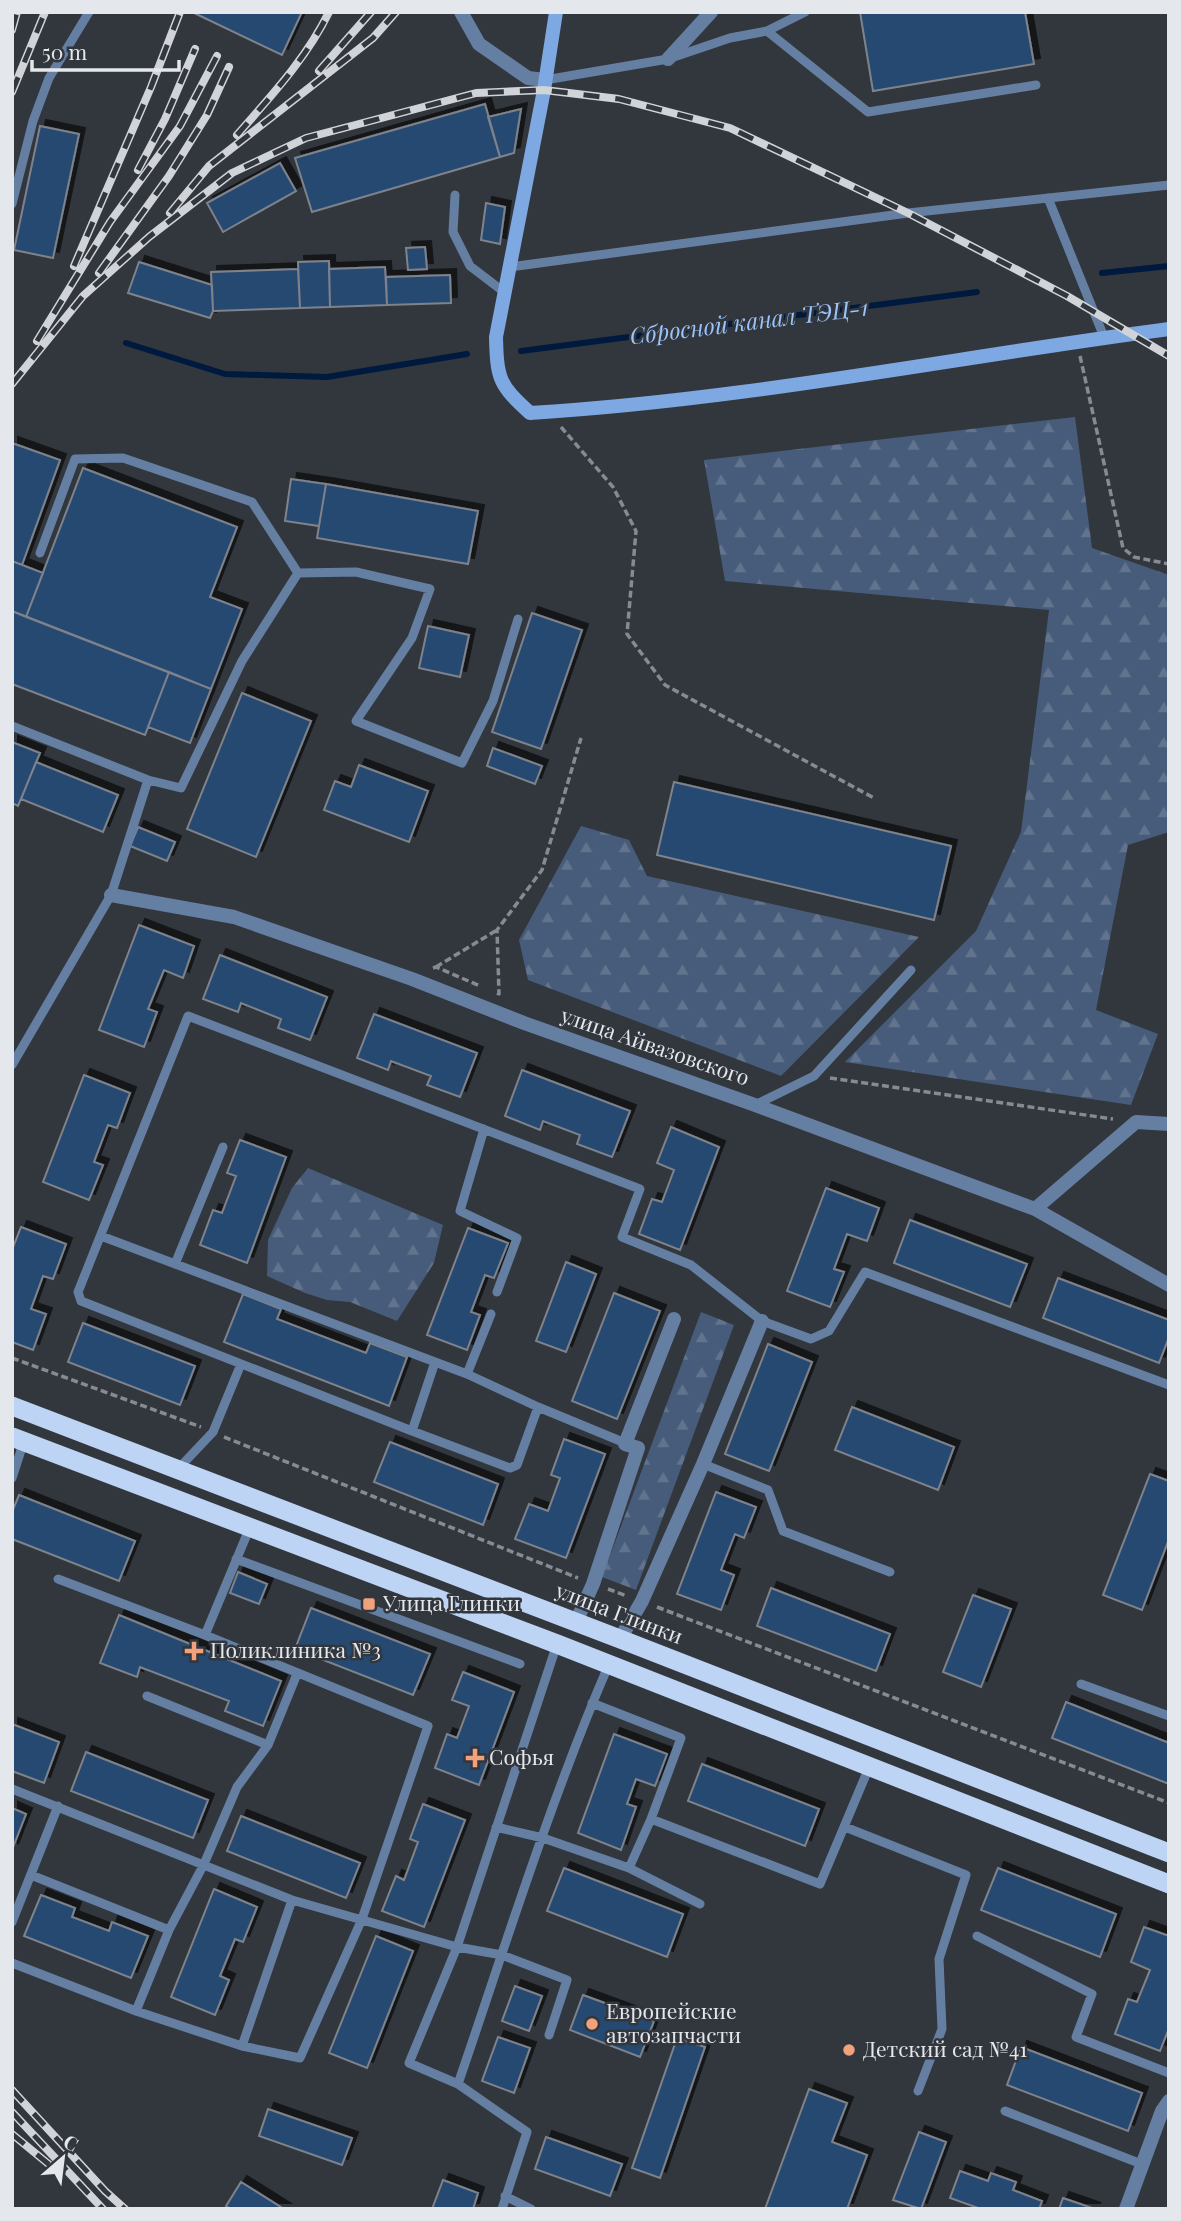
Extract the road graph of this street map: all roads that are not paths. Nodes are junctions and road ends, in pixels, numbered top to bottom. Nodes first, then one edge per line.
1 (89, 12) edge
2 (461, 12) edge
3 (556, 12) edge
4 (711, 12) edge
5 (806, 12) edge
6 (767, 32) junction
7 (668, 58) junction
8 (545, 80) junction
9 (1036, 85) dead end
10 (1169, 185) edge
11 (455, 195) dead end
12 (1048, 198) junction
13 (12, 204) edge
14 (510, 267) junction
15 (503, 292) junction
16 (1169, 329) edge
17 (1104, 338) junction
18 (40, 554) dead end
19 (298, 573) junction
20 (518, 619) dead end
21 (12, 726) edge
22 (148, 780) junction
23 (111, 895) junction
24 (911, 970) dead end
25 (12, 1065) edge
26 (755, 1105) junction
27 (1169, 1124) edge
28 (484, 1129) junction
29 (223, 1147) dead end
30 (1035, 1209) junction
31 (101, 1236) junction
32 (175, 1264) junction
33 (1169, 1285) edge
34 (497, 1292) dead end
35 (491, 1314) dead end
36 (674, 1319) dead end
37 (762, 1321) junction
38 (435, 1362) junction
39 (241, 1364) junction
40 (467, 1374) junction
41 (1169, 1385) edge
42 (12, 1406) edge
43 (538, 1408) junction
44 (412, 1431) junction
45 (18, 1439) edge
46 (631, 1446) junction
47 (703, 1464) junction
48 (177, 1470) junction
49 (12, 1478) edge
50 (260, 1502) junction
51 (250, 1527) junction
52 (236, 1559) junction
53 (890, 1572) dead end
54 (58, 1579) dead end
55 (576, 1622) junction
56 (205, 1635) junction
57 (620, 1639) junction
58 (557, 1644) junction
59 (520, 1664) dead end
60 (609, 1664) junction
61 (297, 1674) junction
62 (1081, 1684) dead end
63 (147, 1696) dead end
64 (592, 1703) junction
65 (1169, 1716) edge
66 (268, 1745) junction
67 (870, 1765) junction
68 (12, 1789) edge
69 (1050, 1806) junction
70 (58, 1807) junction
71 (651, 1819) junction
72 (496, 1827) junction
73 (845, 1827) junction
74 (1040, 1832) junction
75 (543, 1838) junction
76 (1169, 1853) edge
77 (205, 1864) junction
78 (629, 1868) junction
79 (31, 1875) junction
80 (1169, 1884) edge
81 (292, 1900) junction
82 (700, 1904) dead end
83 (362, 1919) junction
84 (12, 1922) edge
85 (169, 1930) junction
86 (977, 1936) dead end
87 (457, 1947) junction
88 (502, 1955) junction
89 (12, 1963) edge
90 (136, 2011) junction
91 (550, 2035) dead end
92 (242, 2046) junction
93 (1169, 2073) edge
94 (458, 2084) junction
95 (918, 2091) dead end
96 (1169, 2101) edge
97 (1005, 2111) dead end
98 (1144, 2165) junction
99 (505, 2196) junction
100 (502, 2209) edge
101 (531, 2209) edge
102 (1126, 2209) edge

1 - 13 lane
2 - 8 street
3 - 8 main road
4 - 7 street
5 - 6 lane
6 - 7 lane
6 - 9 lane
7 - 8 lane
8 - 14 main road
10 - 12 lane
11 - 15 lane
12 - 14 lane
12 - 17 lane
14 - 15 main road
15 - 17 main road
16 - 17 main road
18 - 19 lane
19 - 20 lane
19 - 22 lane
21 - 22 lane
22 - 23 lane
23 - 25 lane
23 - 26 street, улица Айвазовского
24 - 26 lane
26 - 30 street, улица Айвазовского
27 - 30 street
28 - 31 lane
28 - 34 lane
28 - 37 lane
29 - 32 lane
30 - 33 street, улица Айвазовского
31 - 32 lane
31 - 39 lane
32 - 38 lane
35 - 40 lane
36 - 46 street
37 - 41 lane
37 - 47 street
38 - 40 lane
38 - 44 lane
39 - 44 lane
39 - 48 lane
40 - 43 lane
42 - 48 highway, улица Глинки
43 - 44 lane
43 - 46 lane
45 - 49 lane
45 - 51 highway
46 - 55 street
47 - 53 lane
47 - 57 street
48 - 50 highway, улица Глинки
50 - 51 highway
50 - 55 highway, улица Глинки
51 - 52 lane
51 - 58 highway
52 - 56 lane
52 - 59 lane
54 - 56 lane
55 - 57 highway, улица Глинки
56 - 61 lane
57 - 69 highway, улица Глинки
58 - 60 highway
58 - 72 lane
60 - 64 lane
60 - 67 highway
61 - 66 lane
61 - 83 lane
62 - 65 lane
63 - 66 lane
64 - 71 lane
64 - 75 lane
66 - 77 lane
67 - 73 lane
67 - 74 highway
68 - 70 lane
69 - 74 highway
69 - 76 highway, улица Глинки
70 - 77 lane
70 - 79 lane
71 - 73 lane
71 - 78 lane
72 - 75 lane
72 - 87 lane
73 - 95 lane
74 - 80 highway
75 - 78 lane
75 - 88 lane
77 - 81 lane
77 - 85 lane
78 - 82 lane
79 - 84 lane
79 - 85 lane
81 - 83 lane
81 - 92 lane
83 - 87 lane
83 - 92 lane
85 - 90 lane
86 - 93 lane
87 - 88 lane
87 - 94 lane
88 - 91 lane
88 - 94 lane
89 - 90 lane
90 - 92 lane
94 - 99 lane
96 - 98 street
97 - 98 lane
98 - 102 street
99 - 100 lane
99 - 101 lane

